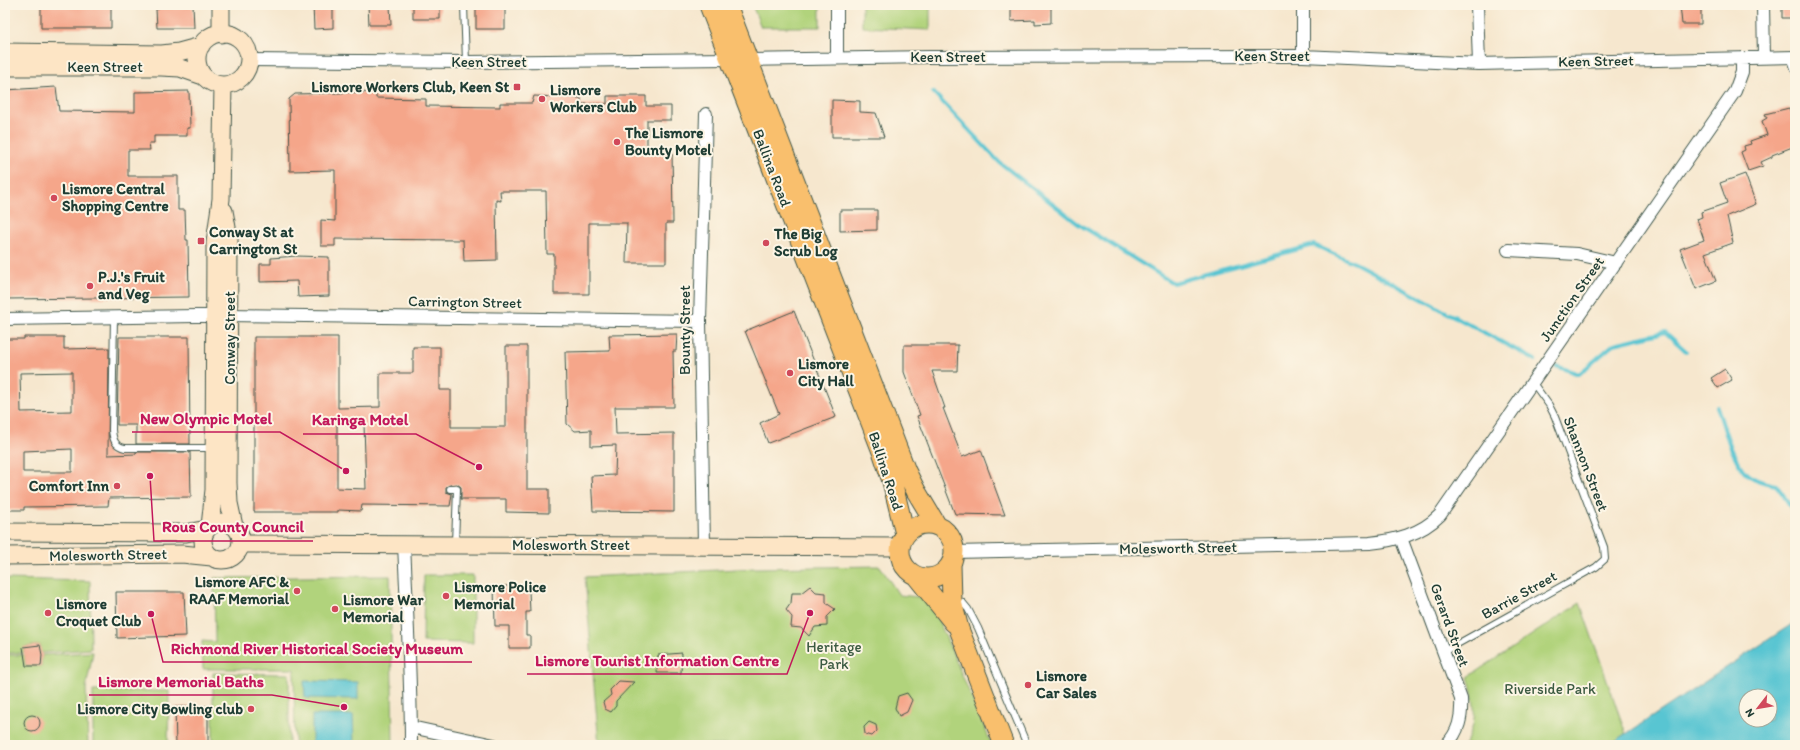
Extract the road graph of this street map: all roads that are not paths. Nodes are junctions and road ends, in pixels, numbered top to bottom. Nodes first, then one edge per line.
1 (221, 5) edge
2 (464, 5) edge
3 (709, 5) edge
4 (727, 5) edge
5 (838, 5) edge
6 (1303, 5) edge
7 (1477, 5) edge
8 (1763, 5) edge
9 (221, 34) junction
10 (201, 46) junction
11 (5, 52) edge
12 (1303, 56) junction
13 (1764, 57) junction
14 (1792, 57) edge
15 (837, 58) junction
16 (1742, 58) junction
17 (248, 60) junction
18 (739, 60) junction
19 (466, 62) junction
20 (1479, 64) junction
21 (5, 67) edge
22 (1795, 71) edge
23 (203, 76) junction
24 (223, 85) junction
25 (706, 114) dead end
26 (221, 199) junction
27 (1508, 250) dead end
28 (1616, 263) junction
29 (222, 315) junction
30 (114, 317) junction
31 (5, 319) edge
32 (700, 320) junction
33 (1533, 383) junction
34 (214, 448) junction
35 (450, 489) dead end
36 (234, 526) junction
37 (937, 526) junction
38 (209, 528) junction
39 (5, 532) edge
40 (1401, 538) junction
41 (903, 541) junction
42 (241, 544) junction
43 (404, 544) junction
44 (455, 545) junction
45 (704, 546) junction
46 (5, 556) edge
47 (212, 557) junction
48 (953, 558) junction
49 (1605, 559) joint
50 (917, 577) junction
51 (952, 602) junction
52 (959, 629) junction
53 (1443, 652) junction
54 (411, 726) junction
55 (411, 745) edge
56 (494, 745) edge
57 (1004, 745) edge
58 (1027, 745) edge
59 (1446, 745) edge

1 - 9 street
2 - 19 lane
3 - 18 main road, Ballina Road
4 - 18 main road, Ballina Road
5 - 15 street
6 - 12 street
7 - 20 street
8 - 13 street
9 - 10 street
9 - 17 street
10 - 11 street, Keen Street
10 - 23 street
12 - 15 street, Keen Street
12 - 20 street, Keen Street
13 - 14 street, Keen Street
13 - 16 street, Keen Street
14 - 22 lane
15 - 18 street, Keen Street
16 - 20 street, Keen Street
16 - 28 street, Junction Street
17 - 19 street, Keen Street
17 - 24 street
18 - 19 street, Keen Street
18 - 37 main road, Ballina Road
18 - 41 main road, Ballina Road
21 - 23 street, Keen Street
23 - 24 street
24 - 26 street, Conway Street
25 - 32 street, Bounty Street
26 - 29 street, Conway Street
26 - 29 street, Conway Street
27 - 28 street
28 - 33 street, Junction Street
29 - 30 street, Carrington Street
29 - 32 street, Carrington Street
29 - 34 street, Conway Street
29 - 36 street, Conway Street
30 - 31 street, Carrington Street
30 - 34 lane
32 - 45 street, Bounty Street
33 - 40 street, Junction Street
33 - 49 lane, Shannon Street
34 - 38 street, Conway Street
35 - 44 lane
36 - 38 street
36 - 42 street
37 - 41 main road
37 - 48 main road
38 - 39 street, Molesworth Street
38 - 47 street
40 - 48 street, Molesworth Street
40 - 53 street, Gerard Street
41 - 45 street, Molesworth Street
41 - 50 main road
42 - 43 street, Molesworth Street
42 - 47 street
43 - 44 street, Molesworth Street
43 - 54 street
44 - 45 street, Molesworth Street
46 - 47 street, Molesworth Street
48 - 50 main road
48 - 51 main road
49 - 53 lane, Barrie Street
50 - 52 main road
51 - 52 main road
51 - 58 lane
52 - 57 main road
53 - 59 street, Gerard Street
54 - 55 street
54 - 56 street

